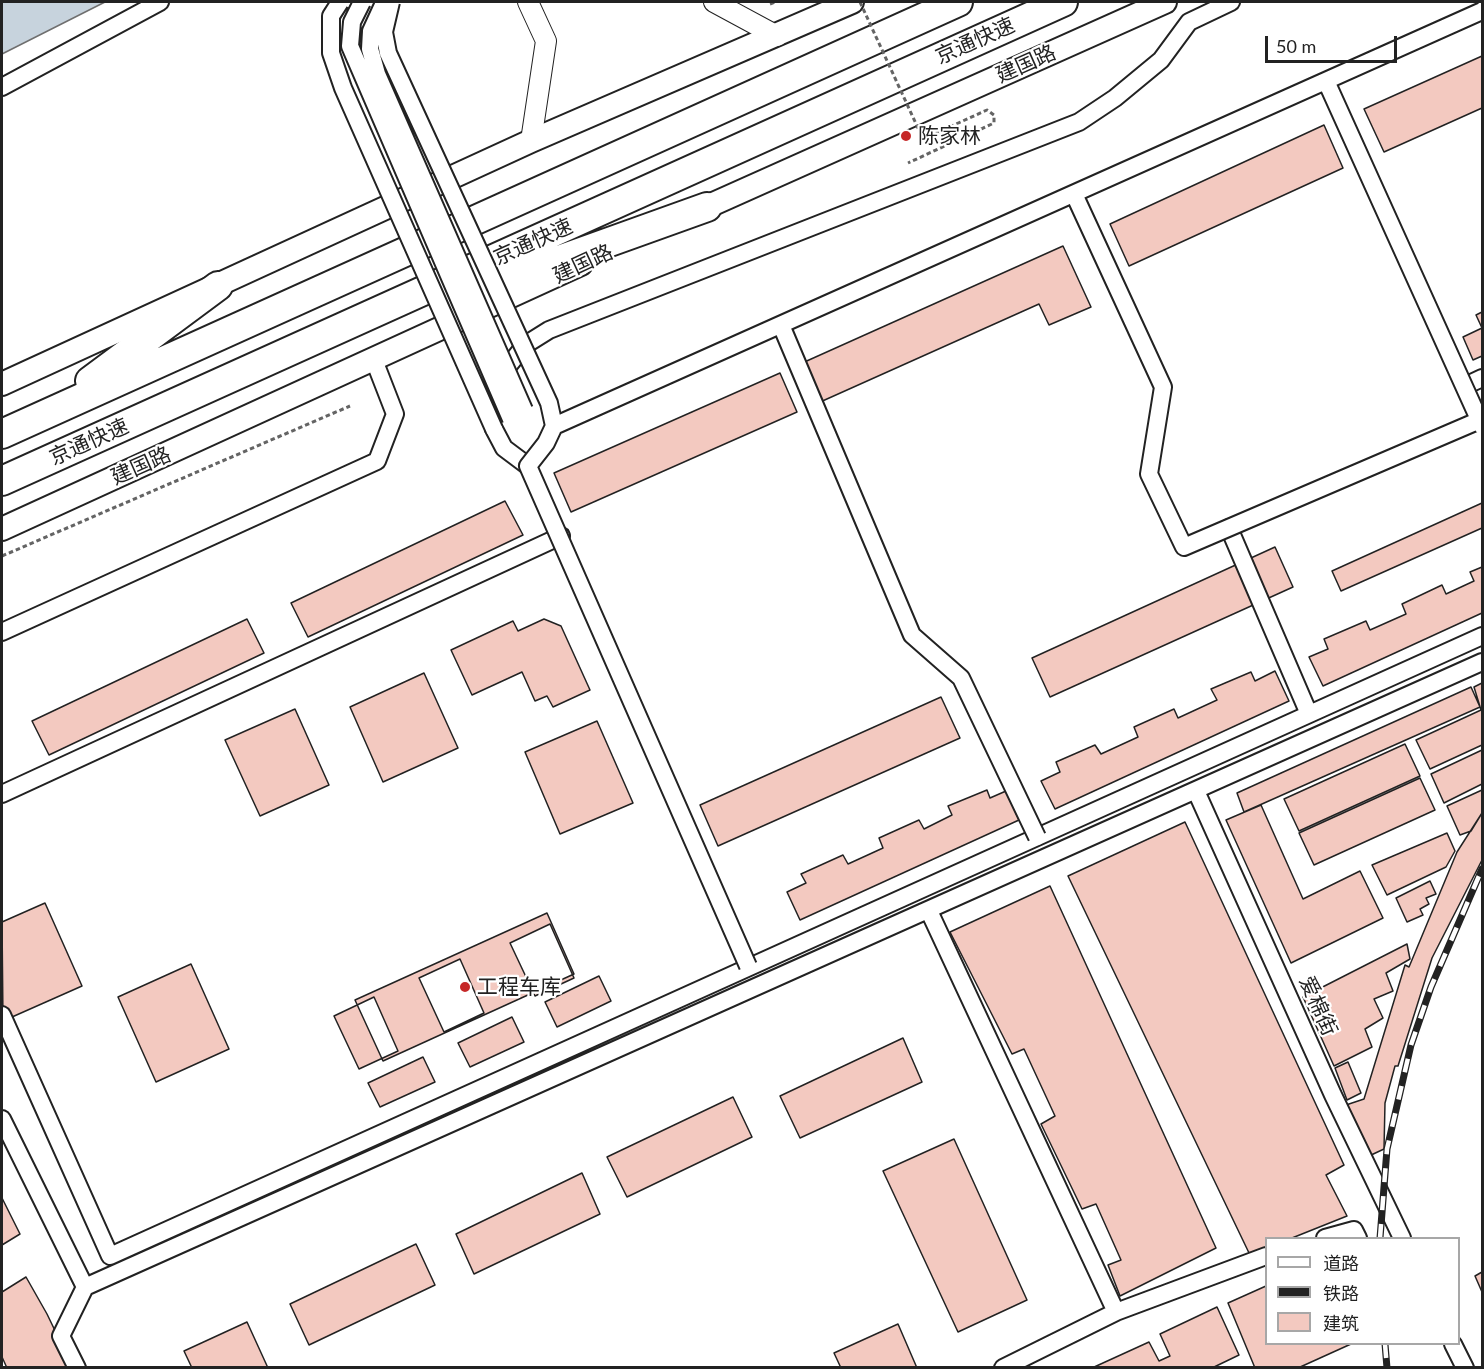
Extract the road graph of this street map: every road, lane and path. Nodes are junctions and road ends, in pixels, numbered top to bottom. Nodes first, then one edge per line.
1 (160, 2) edge
2 (340, 2) edge
3 (362, 2) edge
4 (386, 2) edge
5 (391, 2) edge
6 (528, 2) edge
7 (714, 2) edge
8 (775, 2) edge
9 (852, 2) edge
10 (860, 2) edge
11 (958, 2) edge
12 (1063, 2) edge
13 (1166, 2) edge
14 (1231, 2) edge
15 (770, 4) dead end
16 (1482, 11) edge
17 (777, 36) junction
18 (1326, 81) junction
19 (2, 87) edge
20 (531, 141) junction
21 (908, 164) dead end
22 (1074, 194) junction
23 (707, 207) junction
24 (218, 286) junction
25 (781, 325) junction
26 (374, 360) junction
27 (505, 370) junction
28 (234, 378) junction
29 (1482, 378) edge
30 (2, 384) edge
31 (1465, 386) junction
32 (350, 406) dead end
33 (45, 415) junction
34 (1481, 423) edge
35 (554, 426) junction
36 (2, 434) edge
37 (528, 466) junction
38 (2, 481) edge
39 (1228, 528) junction
40 (2, 529) edge
41 (561, 536) junction
42 (2, 556) edge
43 (2, 632) edge
44 (1482, 636) edge
45 (1482, 662) edge
46 (1309, 714) junction
47 (1196, 791) junction
48 (2, 794) edge
49 (1036, 837) junction
50 (929, 911) junction
51 (748, 966) junction
52 (2, 1015) edge
53 (2, 1119) edge
54 (1331, 1237) edge
55 (1357, 1237) edge
56 (1401, 1237) edge
57 (1265, 1256) edge
58 (85, 1287) junction
59 (1116, 1312) junction
60 (1454, 1345) edge
61 (77, 1368) edge
62 (1003, 1368) edge
63 (1465, 1368) edge

1 - 19 street
2 - 37 street, bridge
3 - 27 street, bridge
4 - 27 street, bridge
5 - 35 street, bridge
6 - 20 street
7 - 17 street
8 - 15 path
9 - 17 main road
10 - 21 path, bridge
11 - 33 highway, 京通快速
12 - 28 highway, 京通快速
13 - 23 main road, 建国路
14 - 27 street, bridge
16 - 18 street, bridge
17 - 20 main road
18 - 22 street, bridge
18 - 31 street, bridge
20 - 24 main road
22 - 25 street, bridge
22 - 39 street, bridge
23 - 26 main road, 建国路
23 - 28 highway
24 - 30 main road
24 - 33 highway
25 - 35 street, bridge
25 - 49 street, bridge
26 - 40 main road, 建国路
26 - 43 street
28 - 38 highway, 京通快速
29 - 31 street
31 - 34 street, bridge
32 - 42 path
33 - 36 highway, 京通快速
34 - 39 street, bridge
35 - 37 street, bridge
37 - 41 street, bridge
39 - 46 street
41 - 48 street
41 - 51 street, bridge
44 - 46 street
45 - 47 street
46 - 49 street
47 - 50 street
47 - 56 street, 爱棉街
49 - 51 street
50 - 58 street
50 - 59 street
51 - 52 street
53 - 58 street
54 - 55 street
57 - 59 street
58 - 61 street
59 - 62 street
60 - 63 street

